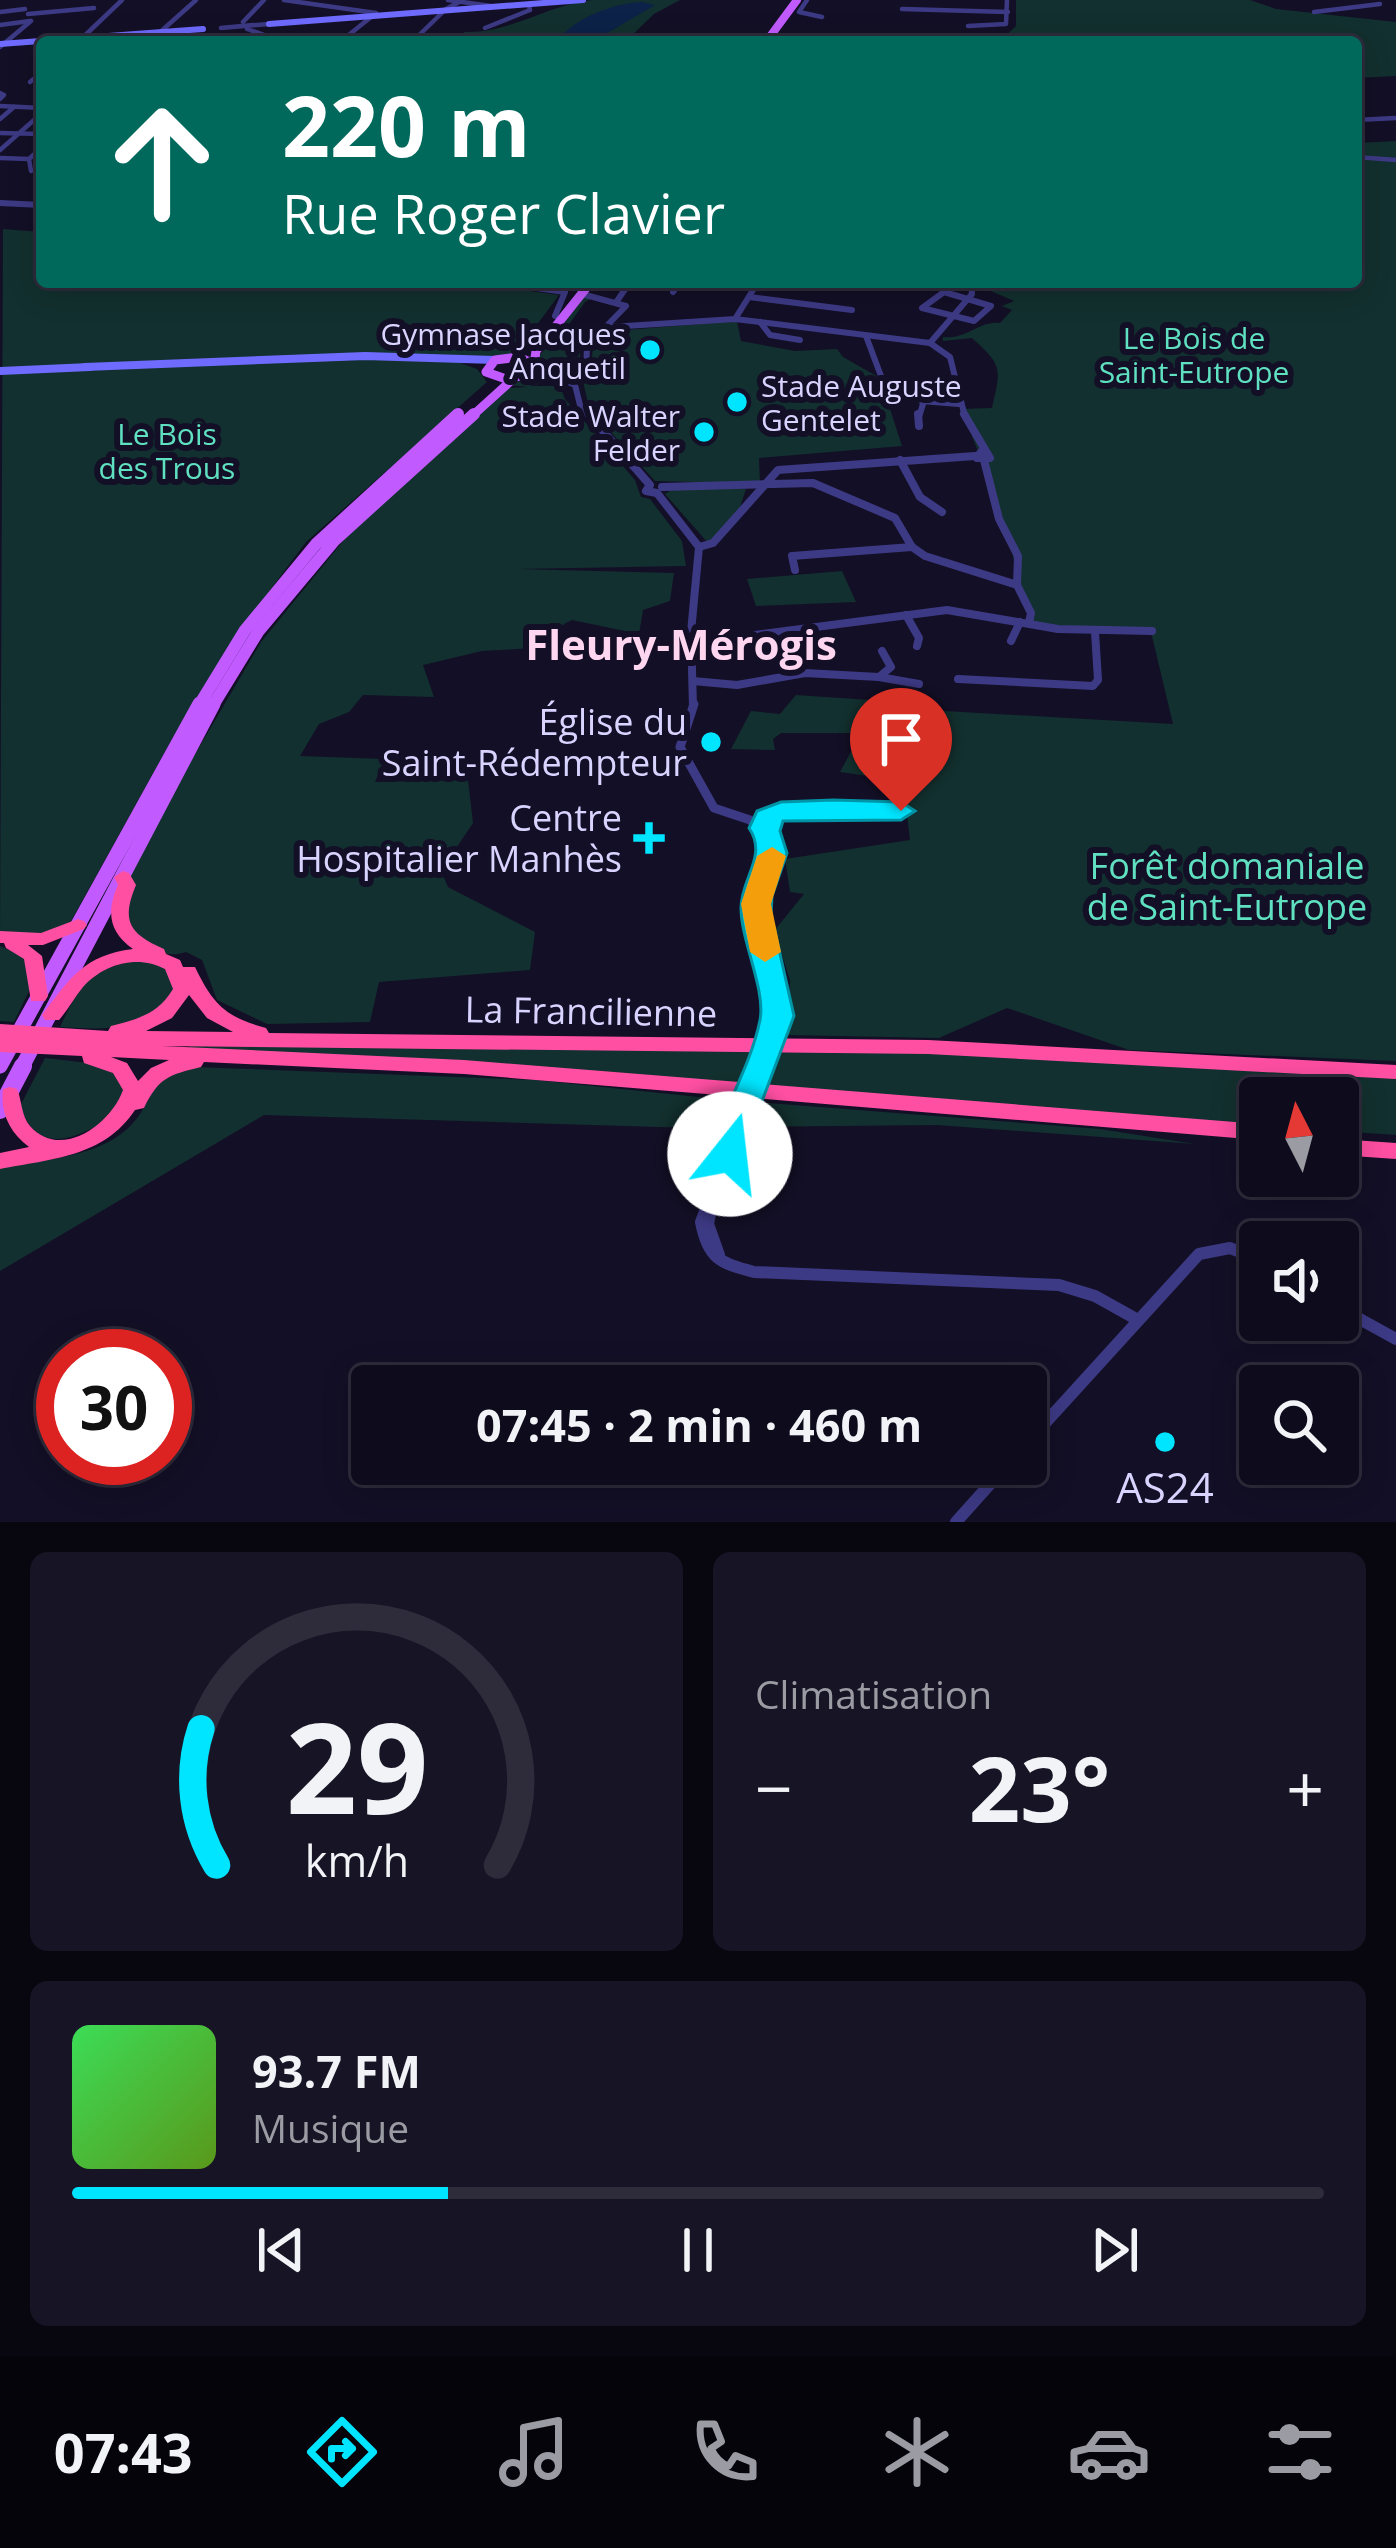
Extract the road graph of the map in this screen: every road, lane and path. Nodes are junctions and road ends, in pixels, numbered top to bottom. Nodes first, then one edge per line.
1 (21, 0) edge
2 (122, 0) edge
3 (196, 0) edge
4 (264, 0) edge
5 (284, 0) edge
6 (448, 0) edge
7 (583, 0) edge
8 (807, 0) edge
9 (1007, 0) edge
10 (462, 1) edge
11 (790, 3) edge
12 (1380, 4) dead end
13 (530, 5) junction
14 (496, 7) junction
15 (94, 8) dead end
16 (902, 9) dead end
17 (446, 11) junction
18 (0, 12) edge
19 (1008, 12) junction
20 (1314, 12) dead end
21 (28, 15) junction
22 (944, 15) dead end
23 (371, 16) junction
24 (822, 17) dead end
25 (930, 21) dead end
26 (269, 24) joint
27 (0, 25) edge
28 (248, 26) junction
29 (968, 26) dead end
30 (221, 28) junction
31 (485, 28) dead end
32 (203, 29) joint
33 (160, 32) junction
34 (85, 36) edge
35 (120, 36) edge
36 (156, 36) edge
37 (270, 36) edge
38 (347, 36) edge
39 (419, 36) edge
40 (762, 36) edge
41 (770, 36) edge
42 (36, 43) edge
43 (2, 45) edge
44 (36, 77) edge
45 (30, 82) dead end
46 (1, 108) edge
47 (36, 109) edge
48 (36, 116) edge
49 (1396, 118) edge
50 (1362, 121) edge
51 (0, 133) edge
52 (19, 134) junction
53 (36, 134) edge
54 (36, 152) edge
55 (0, 154) edge
56 (1362, 157) edge
57 (28, 159) junction
58 (1396, 160) edge
59 (31, 171) dead end
60 (0, 203) edge
61 (36, 205) edge
62 (539, 288) edge
63 (627, 288) edge
64 (676, 288) edge
65 (754, 288) edge
66 (970, 288) edge
67 (590, 289) edge
68 (554, 290) joint
69 (673, 292) dead end
70 (749, 297) junction
71 (969, 298) junction
72 (621, 302) junction
73 (555, 316) junction
74 (951, 316) junction
75 (735, 319) junction
76 (760, 322) junction
77 (610, 327) junction
78 (839, 332) junction
79 (866, 336) junction
80 (800, 340) dead end
81 (931, 343) junction
82 (520, 357) junction
83 (534, 366) junction
84 (491, 368) junction
85 (0, 371) edge
86 (881, 376) dead end
87 (518, 378) junction
88 (572, 382) junction
89 (916, 384) dead end
90 (958, 401) junction
91 (923, 402) junction
92 (919, 426) dead end
93 (980, 456) junction
94 (900, 460) junction
95 (763, 486) junction
96 (656, 488) junction
97 (942, 512) dead end
98 (699, 547) junction
99 (912, 547) junction
100 (795, 570) dead end
101 (1016, 585) junction
102 (906, 615) junction
103 (1024, 622) junction
104 (1152, 631) dead end
105 (1095, 632) junction
106 (1010, 640) dead end
107 (692, 643) junction
108 (917, 646) dead end
109 (882, 651) dead end
110 (879, 677) junction
111 (958, 679) dead end
112 (693, 681) junction
113 (919, 684) dead end
114 (901, 811) dead end
115 (765, 823) junction
116 (123, 877) junction
117 (78, 925) junction
118 (0, 939) edge
119 (33, 1005) junction
120 (52, 1015) junction
121 (86, 1037) junction
122 (5, 1038) edge
123 (295, 1040) junction
124 (62, 1049) junction
125 (228, 1056) junction
126 (0, 1066) edge
127 (1396, 1072) edge
128 (5, 1102) edge
129 (1239, 1138) edge
130 (1396, 1141) edge
131 (1359, 1142) edge
132 (1359, 1145) edge
133 (1396, 1151) edge
134 (0, 1162) edge
135 (1239, 1252) edge
136 (1359, 1318) edge
137 (1138, 1320) junction
138 (1396, 1339) edge
139 (1047, 1421) edge
140 (989, 1485) edge
141 (956, 1522) edge

1 - 21 street
2 - 34 street
3 - 33 street
4 - 28 street
5 - 23 street
6 - 10 street
7 - 13 main road
8 - 24 street
9 - 19 street
10 - 14 street
10 - 17 street
11 - 40 main road
11 - 41 main road
12 - 20 street
13 - 14 main road
13 - 31 street
14 - 17 main road
15 - 21 street
16 - 19 street
17 - 23 main road
17 - 39 street
18 - 21 street
19 - 29 street
21 - 27 street
21 - 43 street
22 - 25 street
23 - 26 main road
23 - 38 street
26 - 28 street
28 - 30 street
28 - 30 street
28 - 37 street
30 - 32 street
32 - 33 main road
33 - 35 main road
33 - 36 street
42 - 43 main road
44 - 45 street
46 - 47 street
48 - 52 street
49 - 50 street
51 - 52 street
52 - 53 street
52 - 55 street
54 - 57 street
55 - 57 street
56 - 58 street
57 - 59 street
60 - 61 street
62 - 68 street
63 - 72 street
64 - 69 street
65 - 70 street
66 - 71 street
67 - 72 street
67 - 73 main road
67 - 83 main road
68 - 73 street
70 - 75 street
70 - 78 street
71 - 74 street
71 - 74 street
71 - 74 street
72 - 77 street
73 - 82 main road
74 - 81 street
75 - 76 street
75 - 77 street
76 - 78 street
76 - 80 street
77 - 88 street
78 - 79 street
79 - 81 street
79 - 86 street
81 - 90 street
82 - 83 main road
82 - 84 main road
83 - 87 main road
83 - 88 street
84 - 85 main road
84 - 87 main road
84 - 117 main road
87 - 88 street
87 - 116 main road
88 - 96 street
89 - 91 street
90 - 91 street
90 - 93 street
91 - 92 street
93 - 94 street
93 - 101 street
94 - 95 street
94 - 97 street
95 - 96 street
95 - 98 street
95 - 99 street
96 - 98 street
98 - 107 street
99 - 100 street
99 - 101 street
101 - 103 street
102 - 103 street
102 - 107 street
102 - 108 street
103 - 105 street
103 - 106 street
104 - 105 street
105 - 111 street
107 - 112 street
109 - 110 street
110 - 112 street
110 - 113 street
112 - 115 street
114 - 115 street
115 - 137 street
116 - 120 main road
116 - 123 highway
117 - 118 highway
117 - 119 main road
118 - 119 highway
119 - 122 main road
120 - 121 highway
120 - 128 main road
121 - 122 highway, La Francilienne
121 - 123 highway, La Francilienne
122 - 124 highway, La Francilienne
122 - 126 main road
123 - 127 highway, La Francilienne
124 - 125 highway, La Francilienne
124 - 128 highway
125 - 129 highway, La Francilienne
125 - 134 highway
130 - 131 highway
132 - 133 highway
135 - 137 street
136 - 138 street
137 - 139 street
140 - 141 street

